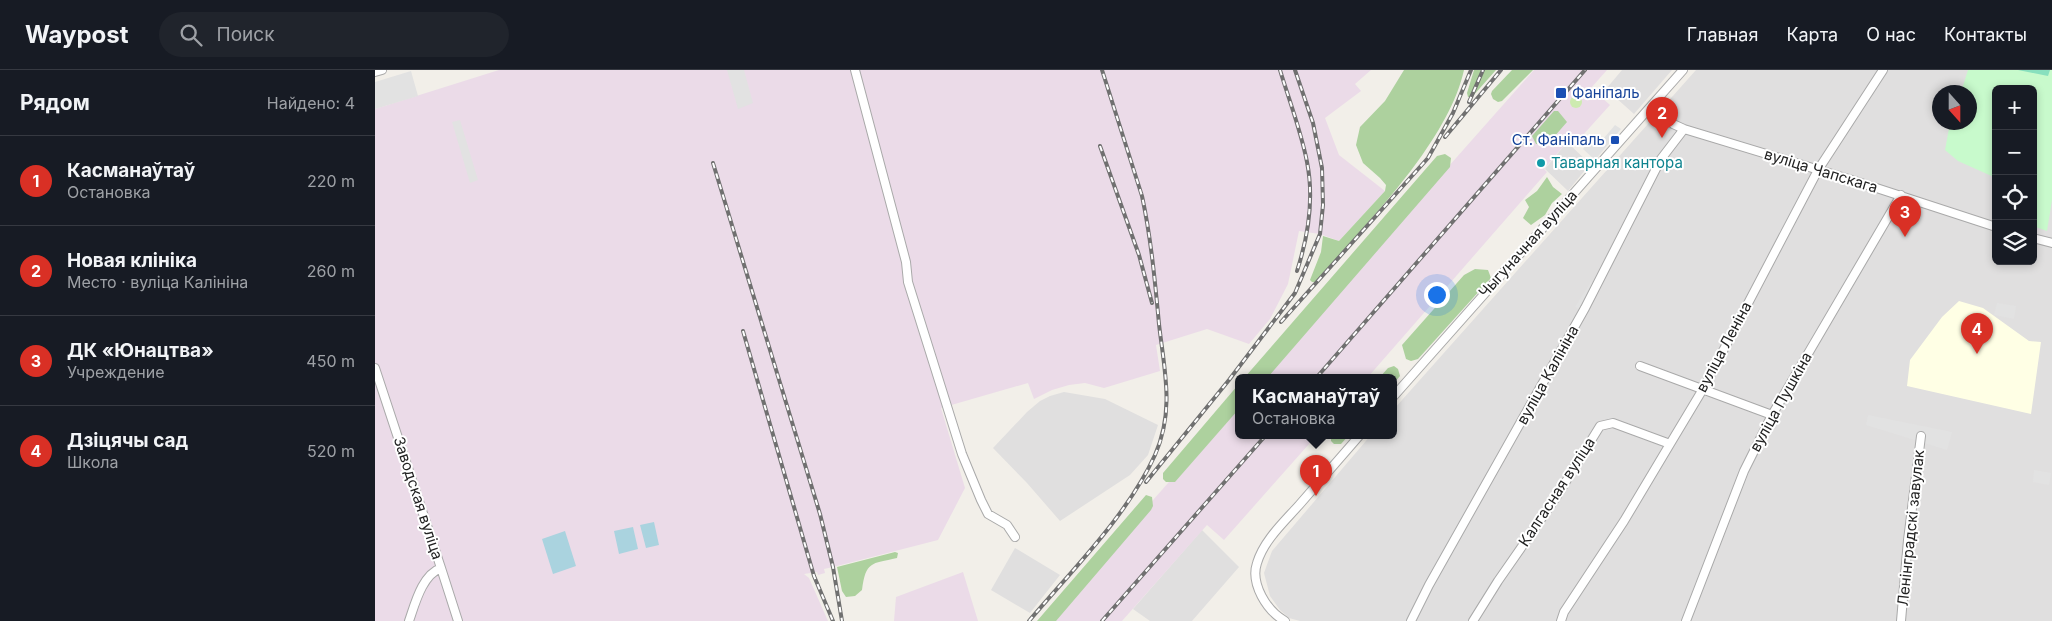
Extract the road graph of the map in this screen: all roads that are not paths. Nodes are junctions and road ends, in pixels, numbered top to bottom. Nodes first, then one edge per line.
1 (382, 70) edge
2 (855, 70) edge
3 (1683, 70) edge
4 (1883, 70) edge
5 (375, 72) edge
6 (1652, 106) junction
7 (1684, 129) junction
8 (1818, 170) junction
9 (1901, 195) junction
10 (1992, 226) edge
11 (2037, 239) edge
12 (2052, 244) edge
13 (1640, 366) dead end
14 (375, 368) edge
15 (1703, 389) junction
16 (1397, 393) edge
17 (1772, 415) junction
18 (1921, 436) dead end
19 (1357, 439) edge
20 (1670, 444) junction
21 (1015, 537) dead end
22 (441, 568) junction
23 (409, 621) edge
24 (458, 621) edge
25 (1285, 621) edge
26 (1411, 621) edge
27 (1473, 621) edge
28 (1561, 621) edge
29 (1685, 621) edge
30 (1901, 621) edge

1 - 5 street
2 - 21 street
3 - 6 street, Чыгуначная вуліца
4 - 8 street, вуліца Леніна
6 - 7 street, вуліца Чапскага
6 - 16 street, Чыгуначная вуліца
7 - 8 street, вуліца Чапскага
7 - 26 street, вуліца Калініна
8 - 9 street, вуліца Чапскага
8 - 15 street, вуліца Леніна
9 - 10 street, вуліца Чапскага
9 - 17 street, вуліца Пушкіна
11 - 12 street
13 - 15 street
14 - 22 street, Заводская вуліца
15 - 17 street
15 - 20 street, вуліца Леніна
17 - 29 street, вуліца Пушкіна
18 - 30 street, Ленінградскі завулак
19 - 25 street
20 - 27 street, Калгасная вуліца
20 - 28 street, вуліца Леніна
22 - 23 street, Заводская вуліца
22 - 24 street

